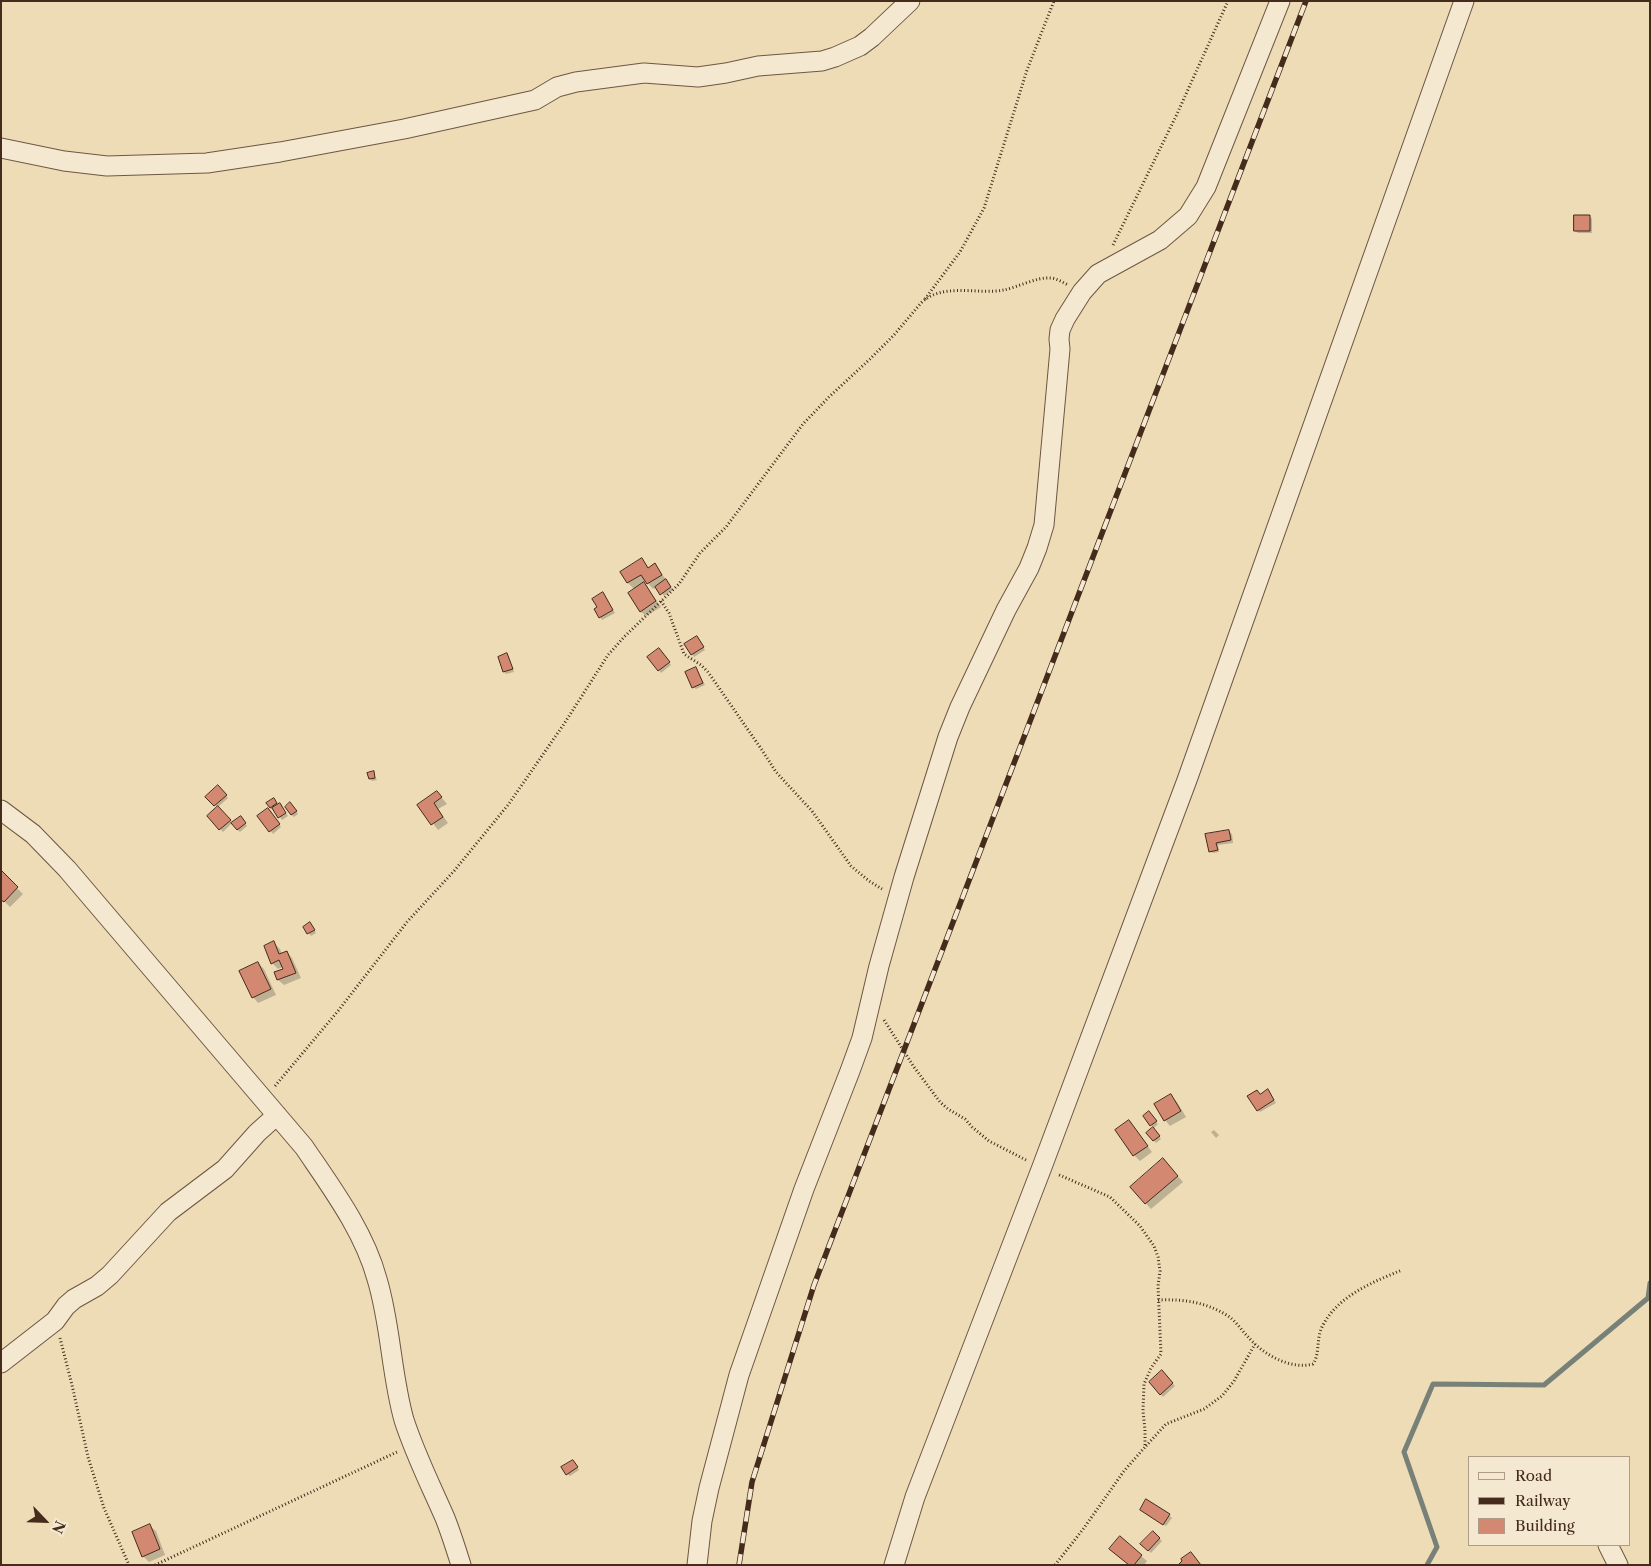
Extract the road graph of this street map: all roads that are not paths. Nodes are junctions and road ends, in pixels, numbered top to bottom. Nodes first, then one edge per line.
1 (910, 1) edge
2 (1280, 1) edge
3 (1464, 1) edge
4 (1, 148) edge
5 (1, 810) edge
6 (277, 1115) junction
7 (1, 1364) edge
8 (1608, 1546) edge
9 (461, 1565) edge
10 (697, 1565) edge
11 (894, 1565) edge
12 (1618, 1565) edge

1 - 4 street
2 - 10 street
3 - 11 street
5 - 6 street
6 - 7 street
6 - 9 street
8 - 12 street

